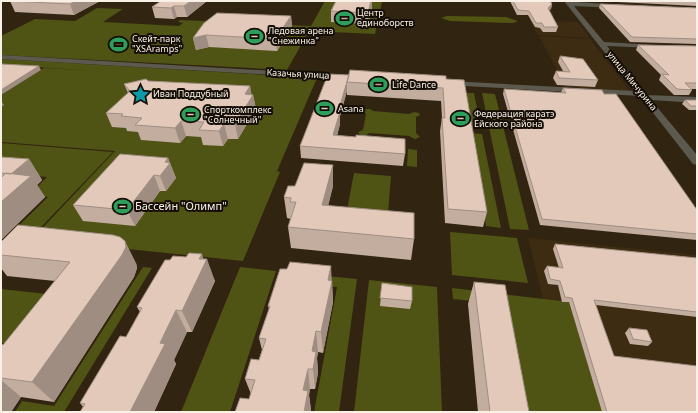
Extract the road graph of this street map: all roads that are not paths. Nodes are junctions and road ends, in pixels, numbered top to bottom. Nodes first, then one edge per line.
1 (568, 2) edge
2 (620, 6) edge
3 (602, 44) junction
4 (660, 46) edge
5 (1, 57) edge
6 (352, 78) edge
7 (444, 83) edge
8 (644, 96) junction
9 (697, 100) edge
10 (697, 162) edge

1 - 2 street
1 - 3 street, улица Мичурина
3 - 4 street
3 - 8 street, улица Мичурина
5 - 6 street, Казачья улица
7 - 8 street
8 - 9 street
8 - 10 street, улица Мичурина

